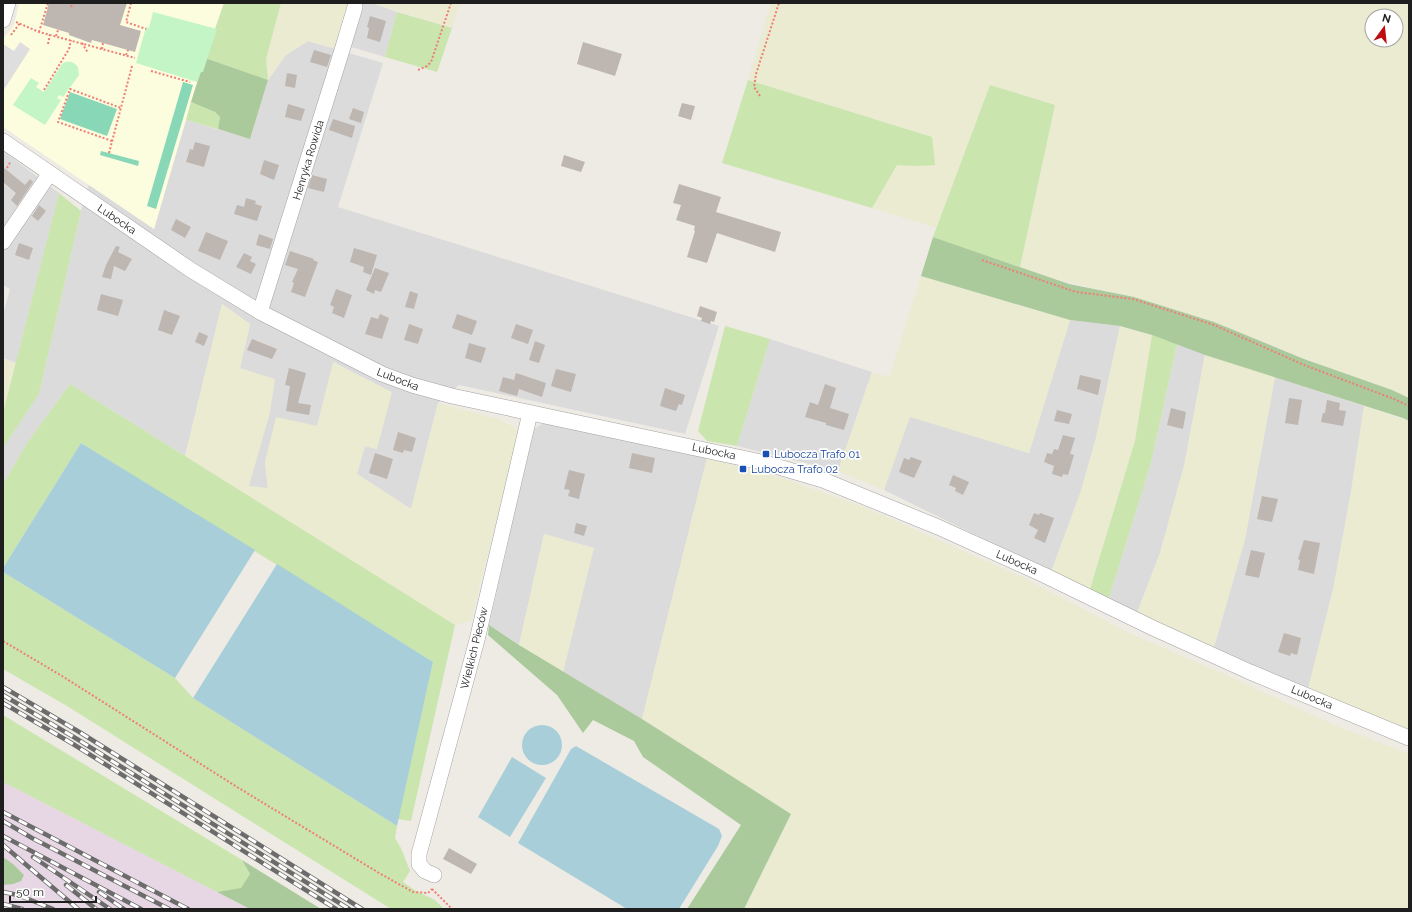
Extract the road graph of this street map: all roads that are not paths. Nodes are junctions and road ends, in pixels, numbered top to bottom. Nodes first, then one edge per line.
1 (8, 3) edge
2 (355, 7) dead end
3 (7, 20) edge
4 (3, 141) edge
5 (50, 173) junction
6 (3, 242) edge
7 (260, 312) junction
8 (530, 413) junction
9 (1409, 738) edge
10 (434, 875) dead end

1 - 3 street
2 - 7 street, Henryka Rowida
4 - 5 street, Lubocka
5 - 6 street
5 - 7 street, Lubocka
7 - 8 street, Lubocka
8 - 9 street, Lubocka
8 - 10 street, Wielkich Pieców

